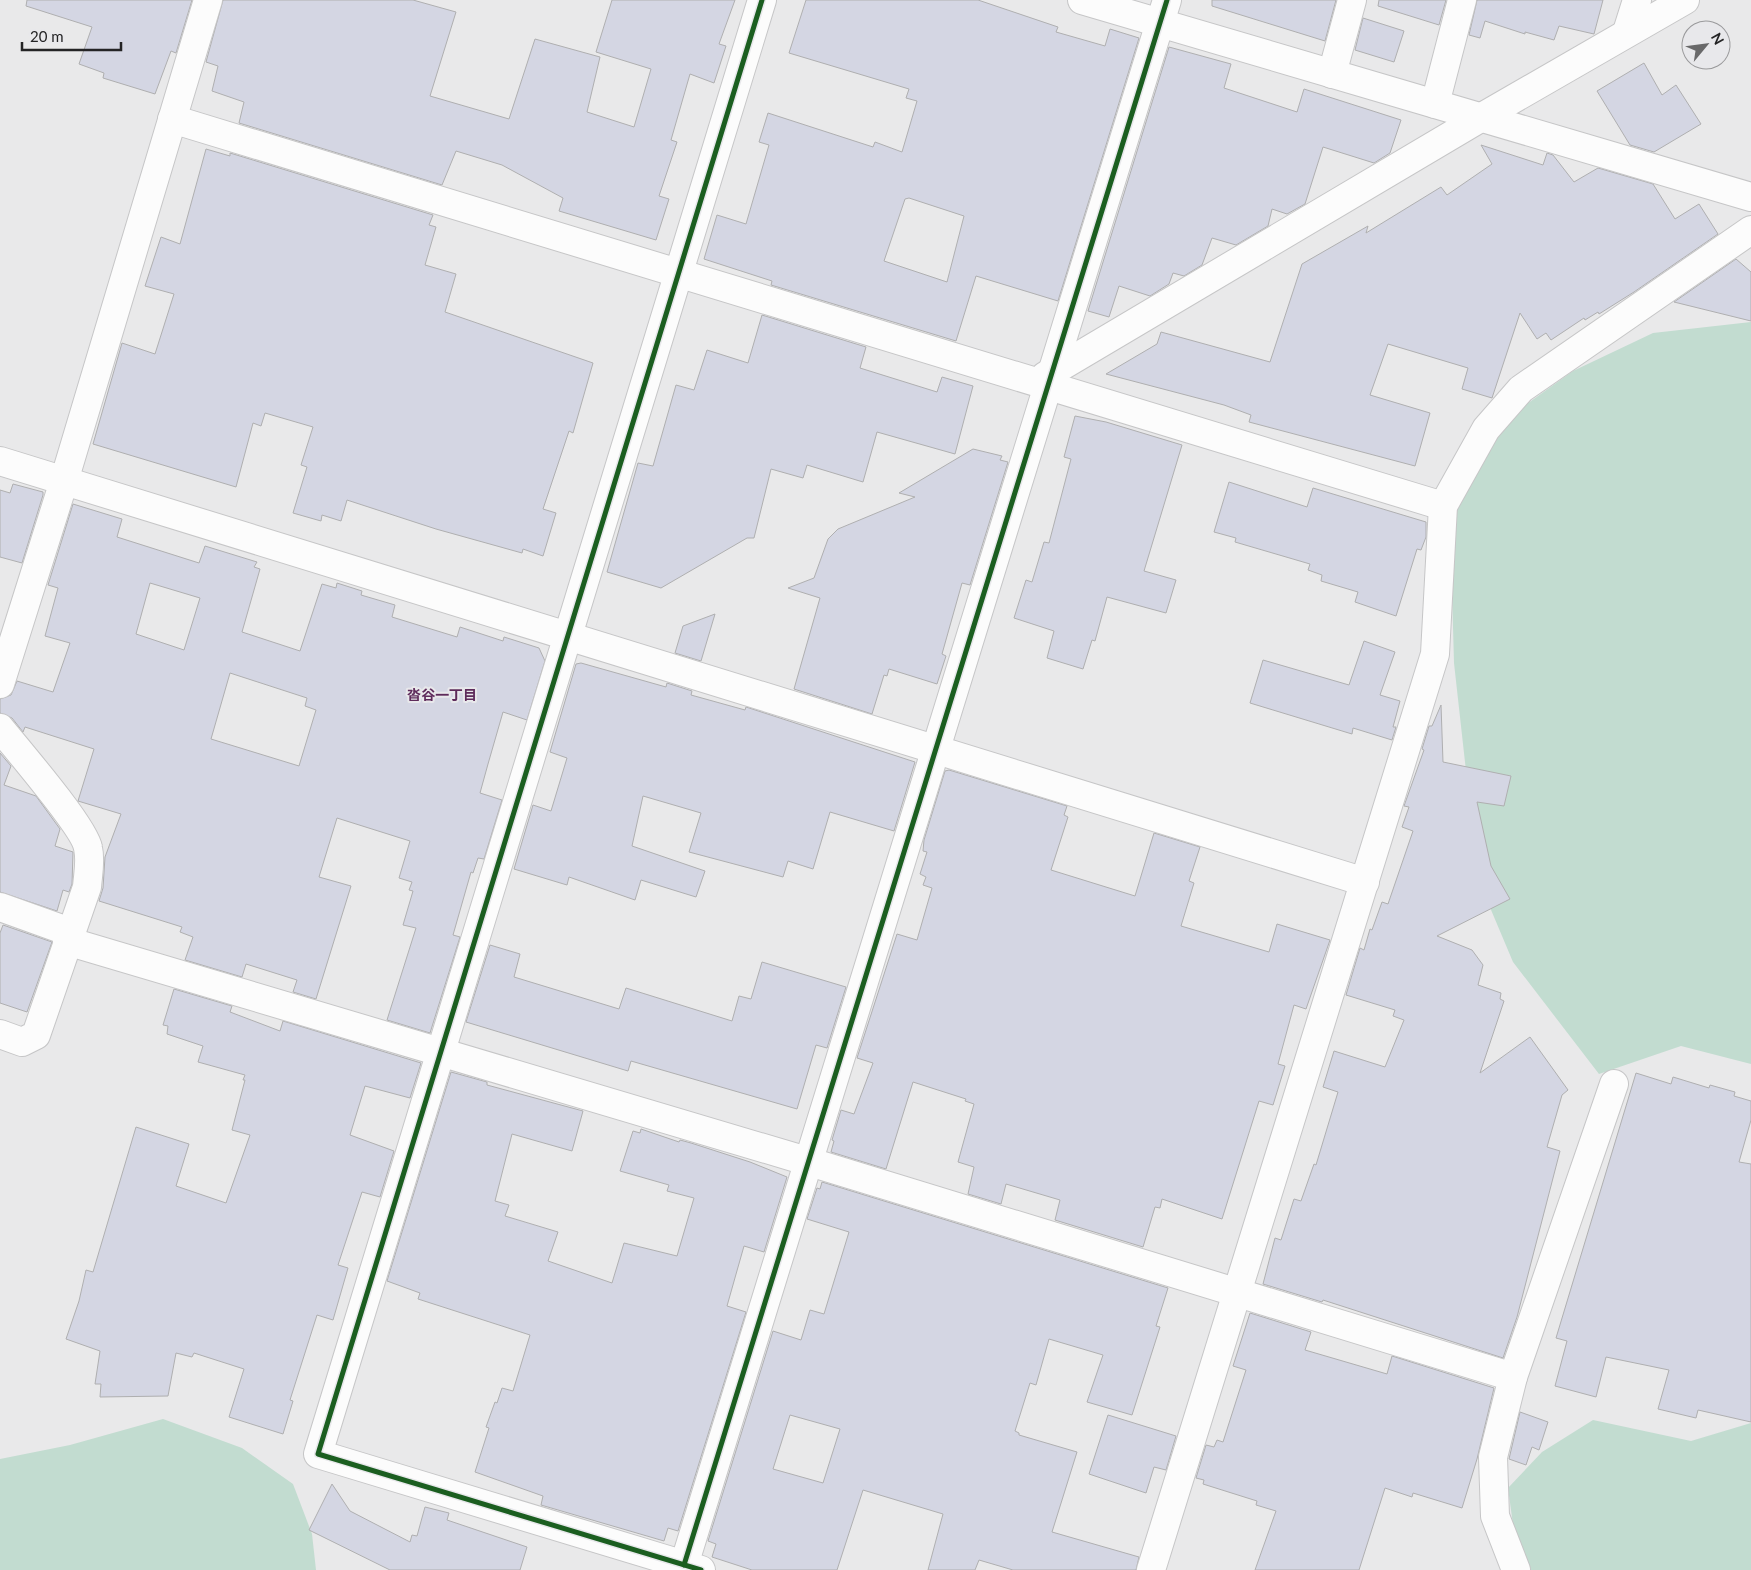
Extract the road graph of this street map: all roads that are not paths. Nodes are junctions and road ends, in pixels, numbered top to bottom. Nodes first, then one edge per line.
1 (208, 0) edge
2 (762, 0) edge
3 (1082, 0) edge
4 (1352, 0) edge
5 (1462, 0) edge
6 (1638, 0) edge
7 (1685, 0) edge
8 (1163, 12) edge
9 (1628, 32) junction
10 (1332, 74) junction
11 (1434, 104) junction
12 (1482, 118) junction
13 (172, 119) junction
14 (1751, 197) edge
15 (1751, 230) edge
16 (681, 274) junction
17 (1046, 380) junction
18 (0, 461) edge
19 (64, 482) junction
20 (1442, 506) junction
21 (568, 637) junction
22 (0, 684) edge
23 (0, 728) edge
24 (937, 751) junction
25 (1364, 882) junction
26 (0, 907) edge
27 (69, 936) junction
28 (0, 1034) edge
29 (439, 1051) junction
30 (1614, 1084) dead end
31 (810, 1162) junction
32 (1237, 1291) junction
33 (1513, 1377) junction
34 (693, 1567) edge
35 (1151, 1570) edge
36 (1516, 1570) edge

1 - 13 street
2 - 16 street
3 - 8 street
4 - 10 street
5 - 11 street
6 - 9 street
7 - 9 street
8 - 10 street
8 - 17 street
9 - 12 street
10 - 11 street
11 - 12 street
12 - 14 street
12 - 17 street
13 - 16 street
13 - 19 street
15 - 20 street
16 - 17 street
16 - 21 street
17 - 20 street
17 - 24 street
18 - 19 street
19 - 21 street
19 - 22 street
20 - 25 street
21 - 24 street
21 - 29 street
23 - 27 street
24 - 25 street
24 - 31 street
25 - 32 street
26 - 27 street
27 - 28 street
27 - 29 street
29 - 31 street
29 - 34 street
30 - 33 street
31 - 32 street
31 - 34 street
32 - 33 street
32 - 35 street
33 - 36 street

